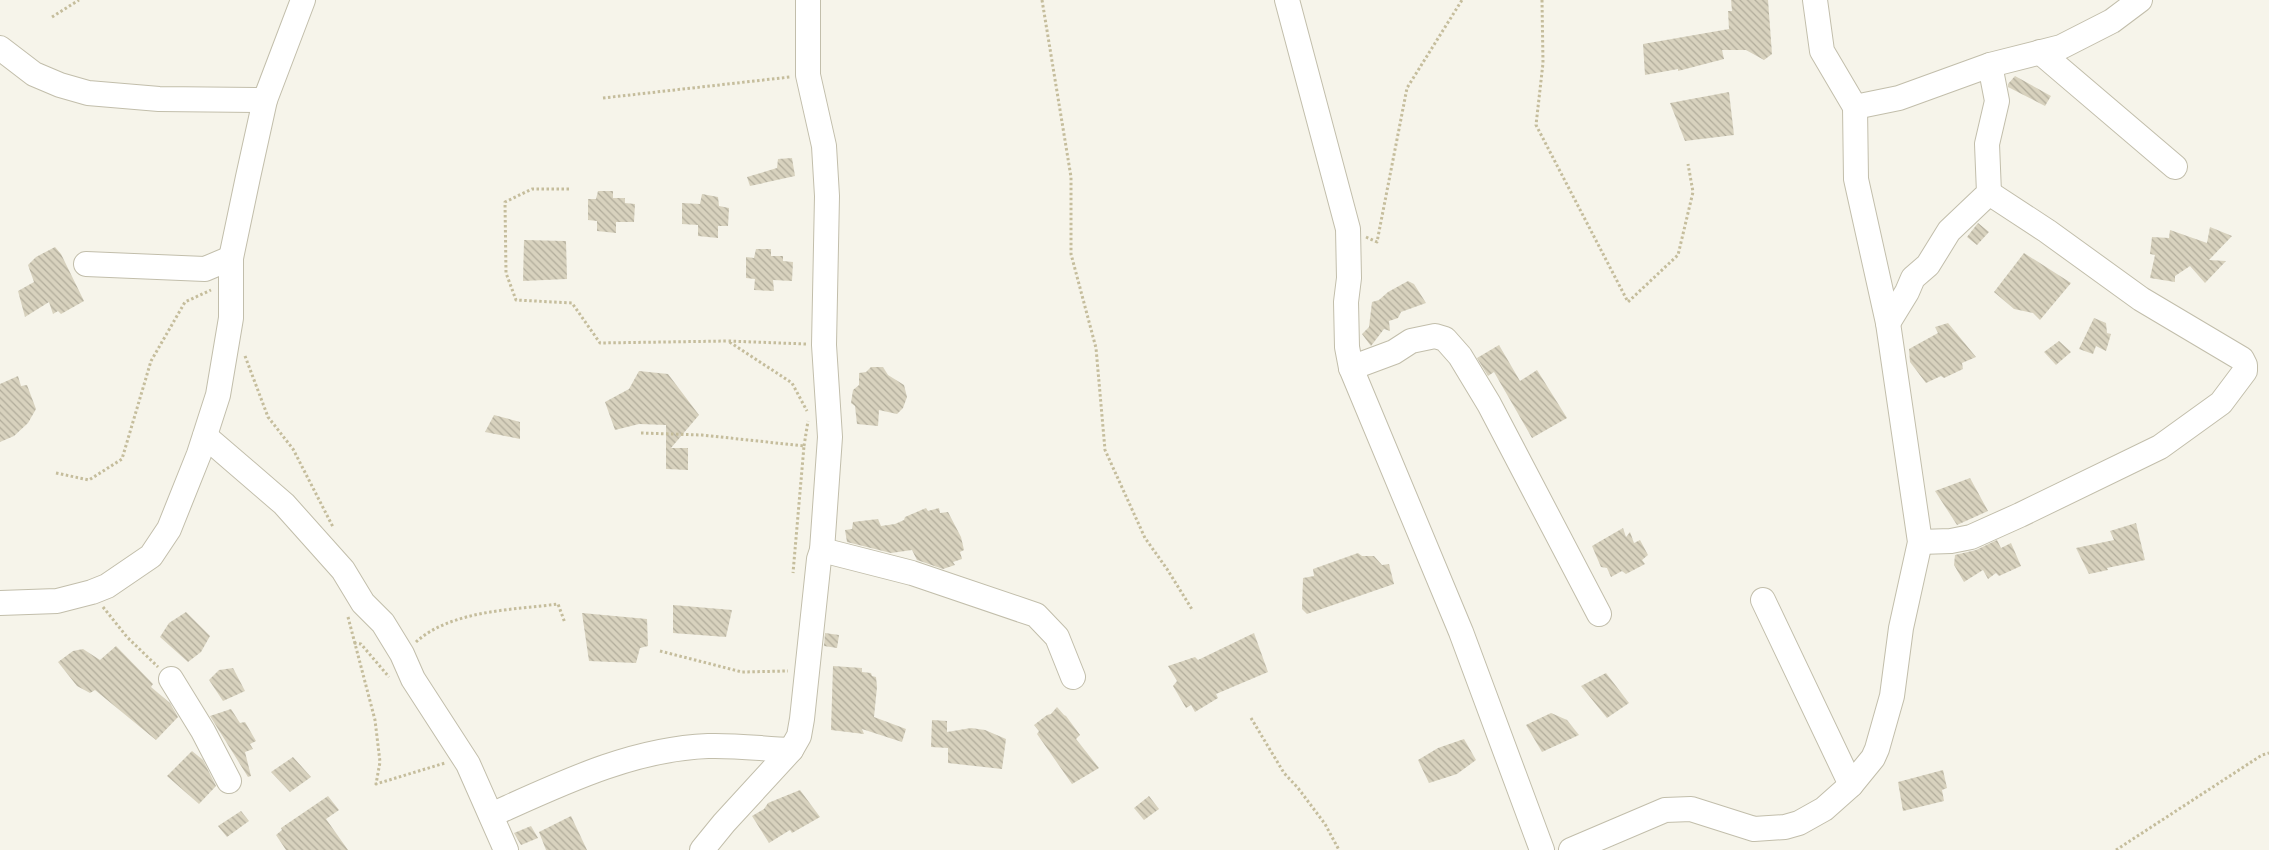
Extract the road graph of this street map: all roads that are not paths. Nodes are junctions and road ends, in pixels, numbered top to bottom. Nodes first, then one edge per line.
1 (303, 0) edge
2 (808, 0) edge
3 (1287, 0) edge
4 (1814, 0) edge
5 (2140, 0) edge
6 (0, 48) edge
7 (2040, 52) junction
8 (1990, 65) junction
9 (265, 100) junction
10 (1855, 107) junction
11 (2175, 167) dead end
12 (1989, 193) junction
13 (231, 258) junction
14 (86, 264) dead end
15 (1888, 323) junction
16 (1351, 368) junction
17 (205, 436) junction
18 (1920, 542) junction
19 (822, 550) junction
20 (1764, 600) dead end
21 (0, 603) edge
22 (1598, 614) dead end
23 (1073, 677) dead end
24 (171, 679) road end
25 (791, 750) junction
26 (229, 781) dead end
27 (1851, 785) junction
28 (492, 815) junction
29 (506, 850) edge
30 (702, 850) edge
31 (1542, 850) edge
32 (1571, 850) edge

1 - 9 street
2 - 19 street
3 - 16 street
4 - 10 street
5 - 7 street
6 - 9 street
7 - 8 street
7 - 11 street
8 - 10 street
8 - 12 street
9 - 13 street
10 - 15 street
12 - 15 street
12 - 18 street
13 - 14 street
13 - 17 street
15 - 18 street
16 - 22 street
16 - 31 street
17 - 21 street
17 - 28 street
18 - 27 street
19 - 23 street
19 - 25 street
20 - 27 street
24 - 26 street
25 - 28 street
25 - 30 street
27 - 32 street
28 - 29 street

